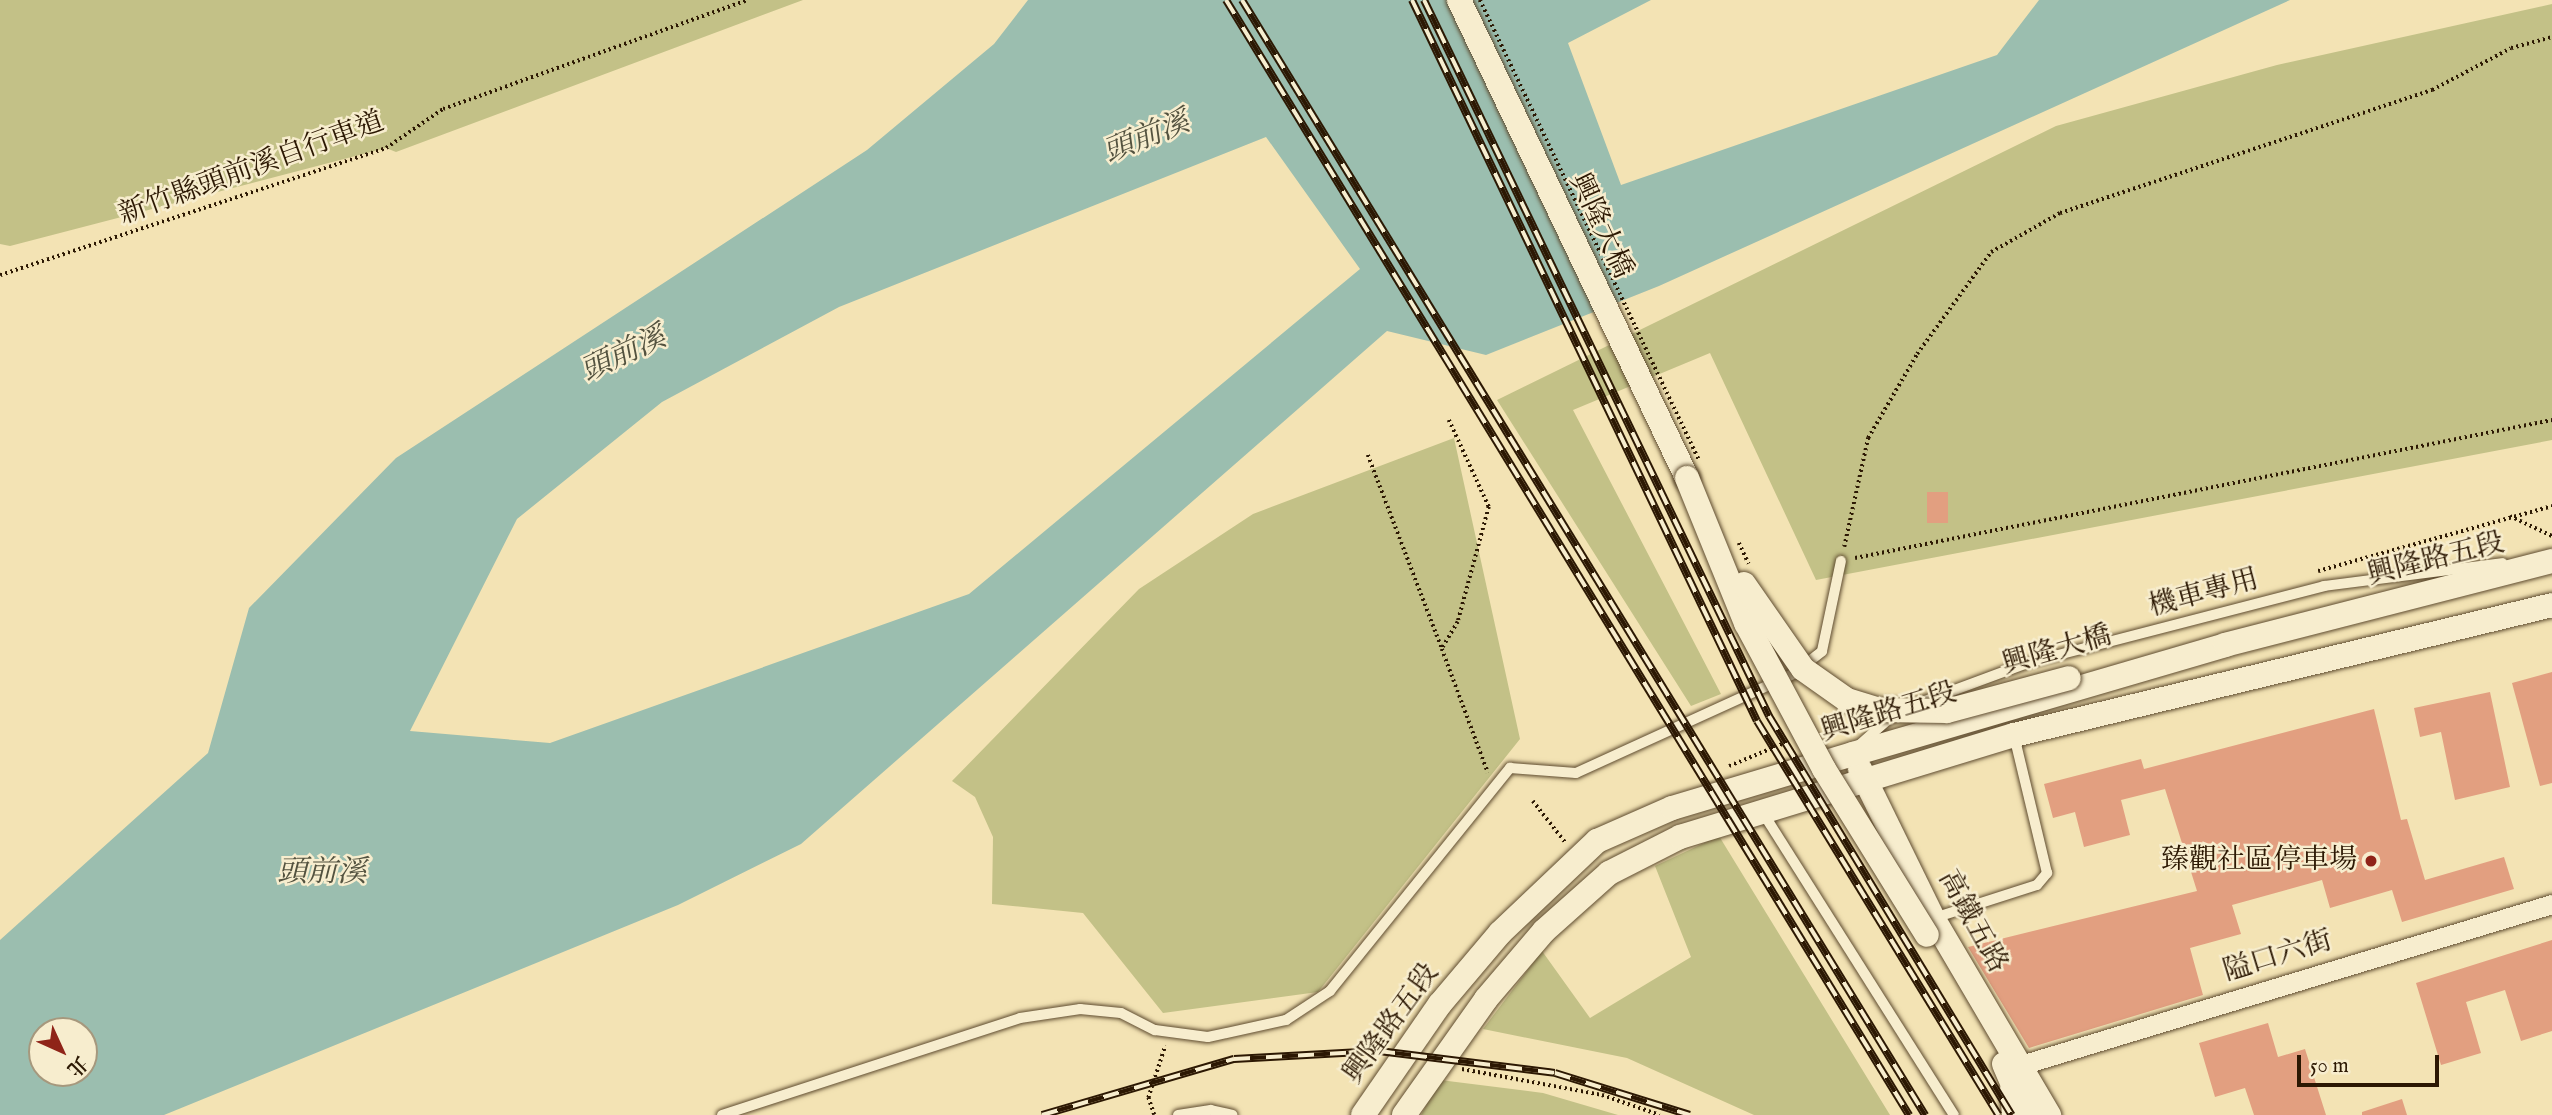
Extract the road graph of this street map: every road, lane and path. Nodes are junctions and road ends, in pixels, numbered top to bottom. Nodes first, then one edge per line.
1 (748, 0) edge
2 (1459, 0) edge
3 (1480, 0) edge
4 (2552, 37) edge
5 (0, 275) edge
6 (1449, 419) dead end
7 (2552, 421) edge
8 (1368, 455) dead end
9 (1694, 471) junction
10 (2509, 515) dead end
11 (2552, 536) edge
12 (1737, 539) dead end
13 (2552, 560) edge
14 (1840, 561) junction
15 (1755, 576) dead end
16 (2552, 605) edge
17 (1441, 649) junction
18 (2014, 735) junction
19 (1853, 754) junction
20 (1866, 783) junction
21 (1494, 789) junction
22 (1533, 802) dead end
23 (1763, 813) junction
24 (1568, 846) dead end
25 (2552, 904) edge
26 (1930, 927) junction
27 (1175, 1033) junction
28 (2011, 1061) junction
29 (1452, 1068) dead end
30 (722, 1115) edge
31 (1154, 1115) edge
32 (1178, 1115) edge
33 (1232, 1115) edge
34 (1363, 1115) edge
35 (1404, 1115) edge
36 (1660, 1115) edge
37 (1954, 1115) edge
38 (2007, 1115) edge
39 (2026, 1115) edge
40 (2049, 1115) edge

1 - 5 path, 新竹縣頭前溪自行車道
2 - 9 street, 興隆大橋
3 - 9 path, bridge
4 - 14 path
6 - 17 path
7 - 14 path
8 - 17 path
9 - 13 street, 興隆大橋, bridge
9 - 26 street, 興隆大橋, bridge
10 - 11 path
12 - 15 path, bridge
13 - 19 street, 興隆路五段
13 - 19 lane, 機車專用
14 - 21 lane
16 - 18 street, 興隆路五段
17 - 21 path
18 - 20 street, 興隆路五段
18 - 26 lane
19 - 20 street, 高鐵五路
19 - 34 street, 興隆路五段
20 - 23 street, 興隆路五段
20 - 26 street, 高鐵五路
21 - 27 lane
22 - 24 path
23 - 35 street, 興隆路五段
23 - 37 lane
25 - 28 street, 隘口六街
26 - 28 street, 興隆大橋
27 - 30 lane
27 - 31 path
28 - 38 lane
28 - 39 street
28 - 40 street
29 - 36 path
32 - 33 lane

